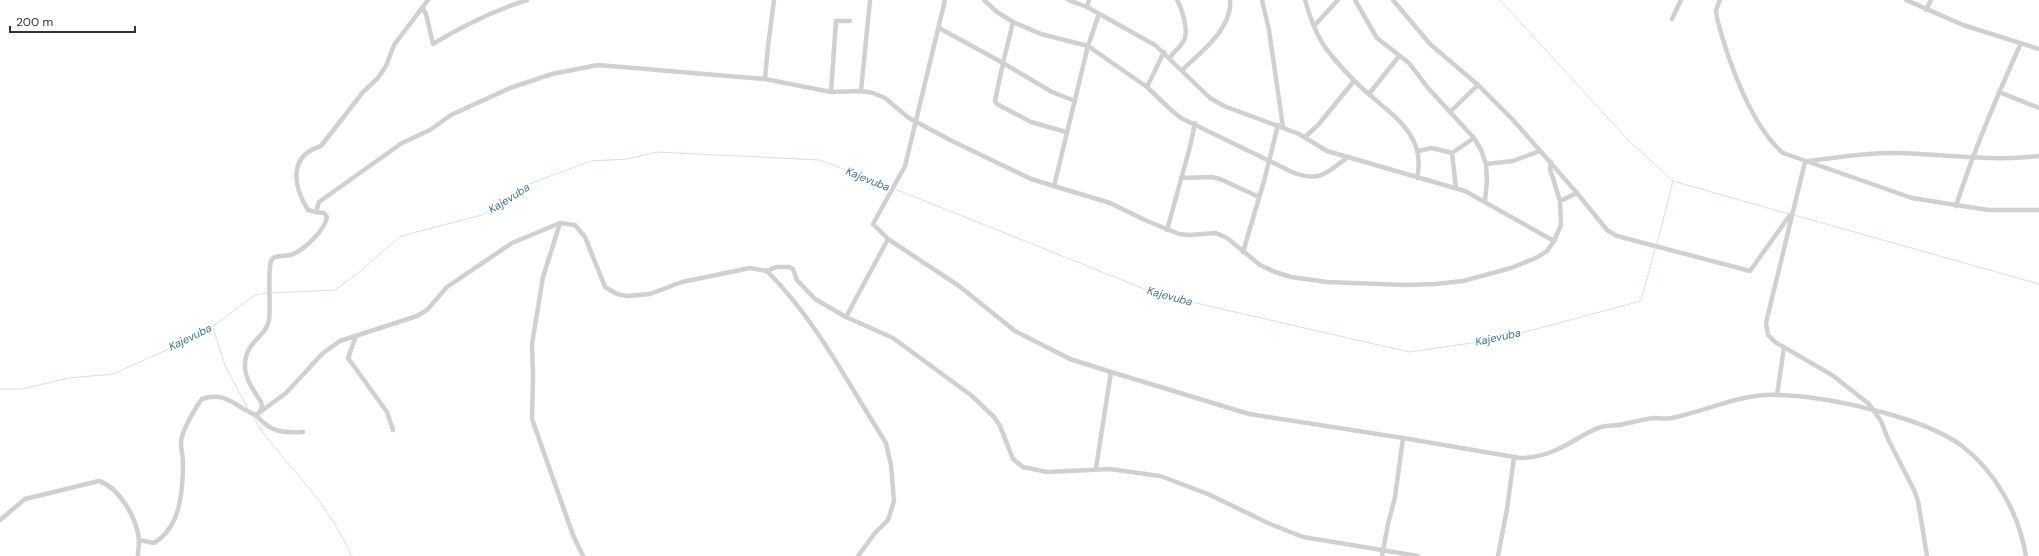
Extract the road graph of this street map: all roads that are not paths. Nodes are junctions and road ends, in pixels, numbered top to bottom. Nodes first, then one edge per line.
1 (428, 0) edge
2 (527, 0) edge
3 (774, 0) edge
4 (870, 0) edge
5 (945, 0) edge
6 (984, 0) edge
7 (1068, 0) edge
8 (1089, 0) edge
9 (1177, 0) edge
10 (1230, 0) edge
11 (1262, 0) edge
12 (1305, 0) edge
13 (1338, 0) edge
14 (1356, 0) edge
15 (1393, 0) edge
16 (1681, 0) edge
17 (1720, 0) edge
18 (1906, 0) edge
19 (1931, 0) edge
20 (1087, 7) junction
21 (422, 8) junction
22 (1926, 10) junction
23 (1099, 14) junction
24 (1672, 19) dead end
25 (850, 21) dead end
26 (1013, 22) junction
27 (1314, 26) junction
28 (940, 28) junction
29 (2021, 43) junction
30 (1088, 46) junction
31 (2039, 49) edge
32 (1164, 52) junction
33 (1399, 56) junction
34 (1170, 58) junction
35 (1003, 63) junction
36 (1182, 70) junction
37 (765, 79) junction
38 (1354, 81) junction
39 (1478, 85) junction
40 (1147, 87) junction
41 (861, 91) junction
42 (831, 92) junction
43 (1998, 92) junction
44 (1369, 94) junction
45 (1075, 101) junction
46 (2039, 108) edge
47 (1450, 112) junction
48 (916, 121) junction
49 (1195, 123) junction
50 (1281, 126) junction
51 (1066, 132) junction
52 (1305, 137) junction
53 (1474, 138) junction
54 (1418, 151) junction
55 (1540, 151) junction
56 (1452, 153) junction
57 (2039, 156) edge
58 (1348, 157) junction
59 (1971, 158) junction
60 (1268, 161) junction
61 (1551, 162) junction
62 (1805, 162) junction
63 (1486, 164) junction
64 (1182, 178) junction
65 (1417, 178) junction
66 (1054, 186) junction
67 (1456, 188) junction
68 (1577, 193) junction
69 (1259, 197) junction
70 (1485, 200) junction
71 (1560, 200) junction
72 (1956, 206) junction
73 (2039, 210) edge
74 (316, 212) junction
75 (1792, 212) junction
76 (560, 223) junction
77 (1167, 230) junction
78 (888, 239) junction
79 (1554, 241) junction
80 (1242, 252) junction
81 (767, 271) junction
82 (846, 317) junction
83 (356, 336) junction
84 (1784, 348) junction
85 (1111, 372) junction
86 (1777, 395) junction
87 (260, 410) junction
88 (1876, 411) junction
89 (256, 415) junction
90 (393, 430) dead end
91 (303, 432) dead end
92 (1403, 438) junction
93 (1514, 457) junction
94 (1096, 468) junction
95 (0, 520) edge
96 (139, 540) junction
97 (1382, 549) junction
98 (138, 556) edge
99 (583, 556) edge
100 (858, 556) edge
101 (1382, 556) edge
102 (1418, 556) edge
103 (1498, 556) edge
104 (1927, 556) edge
105 (2026, 556) edge

1 - 21 street
2 - 21 street
3 - 37 street
4 - 41 street
5 - 28 street
6 - 26 street
7 - 20 street
8 - 20 street
9 - 34 street
10 - 36 street
11 - 50 street
12 - 27 street
13 - 27 street
14 - 33 street
15 - 39 street
16 - 24 street
17 - 62 street
18 - 22 street
19 - 22 street
20 - 23 street
21 - 74 street
22 - 29 street
23 - 30 street
23 - 32 street
25 - 42 street
26 - 30 street
26 - 35 street
27 - 38 street
28 - 35 street
28 - 48 street
29 - 31 street
29 - 43 street
30 - 40 street
30 - 45 street
32 - 34 street
32 - 40 street
33 - 44 street
33 - 47 street
34 - 36 street
35 - 45 street
35 - 51 street
36 - 50 street
37 - 42 street
37 - 74 street
38 - 44 street
38 - 52 street
39 - 47 street
39 - 55 street
40 - 49 street
41 - 42 street
41 - 48 street
43 - 46 street
43 - 59 street
44 - 54 street
45 - 51 street
47 - 53 street
48 - 66 street
48 - 78 street
49 - 60 street
49 - 64 street
50 - 52 street
50 - 60 street
51 - 66 street
52 - 58 street
53 - 56 street
53 - 63 street
54 - 56 street
54 - 65 street
55 - 61 street
55 - 63 street
56 - 67 street
57 - 59 street
58 - 60 street
58 - 65 street
59 - 62 street
59 - 72 street
60 - 69 street
61 - 68 street
61 - 71 street
62 - 72 street
62 - 75 street
63 - 70 street
64 - 69 street
64 - 77 street
65 - 67 street
66 - 77 street
67 - 70 street
68 - 71 street
68 - 75 street
69 - 80 street
70 - 79 street
71 - 79 street
72 - 73 street
74 - 87 street
75 - 84 street
76 - 81 street
76 - 83 street
76 - 99 street
77 - 80 street
78 - 82 street
78 - 85 street
79 - 80 street
81 - 82 street
81 - 100 street
82 - 94 street
83 - 87 street
83 - 90 street
84 - 86 street
84 - 88 street
85 - 92 street
85 - 94 street
86 - 88 street
86 - 93 street
87 - 89 street
88 - 104 street
88 - 105 street
89 - 91 street
89 - 96 street
92 - 93 street
92 - 97 street
93 - 103 street
94 - 97 street
95 - 96 street
96 - 98 street
97 - 101 street
97 - 102 street

